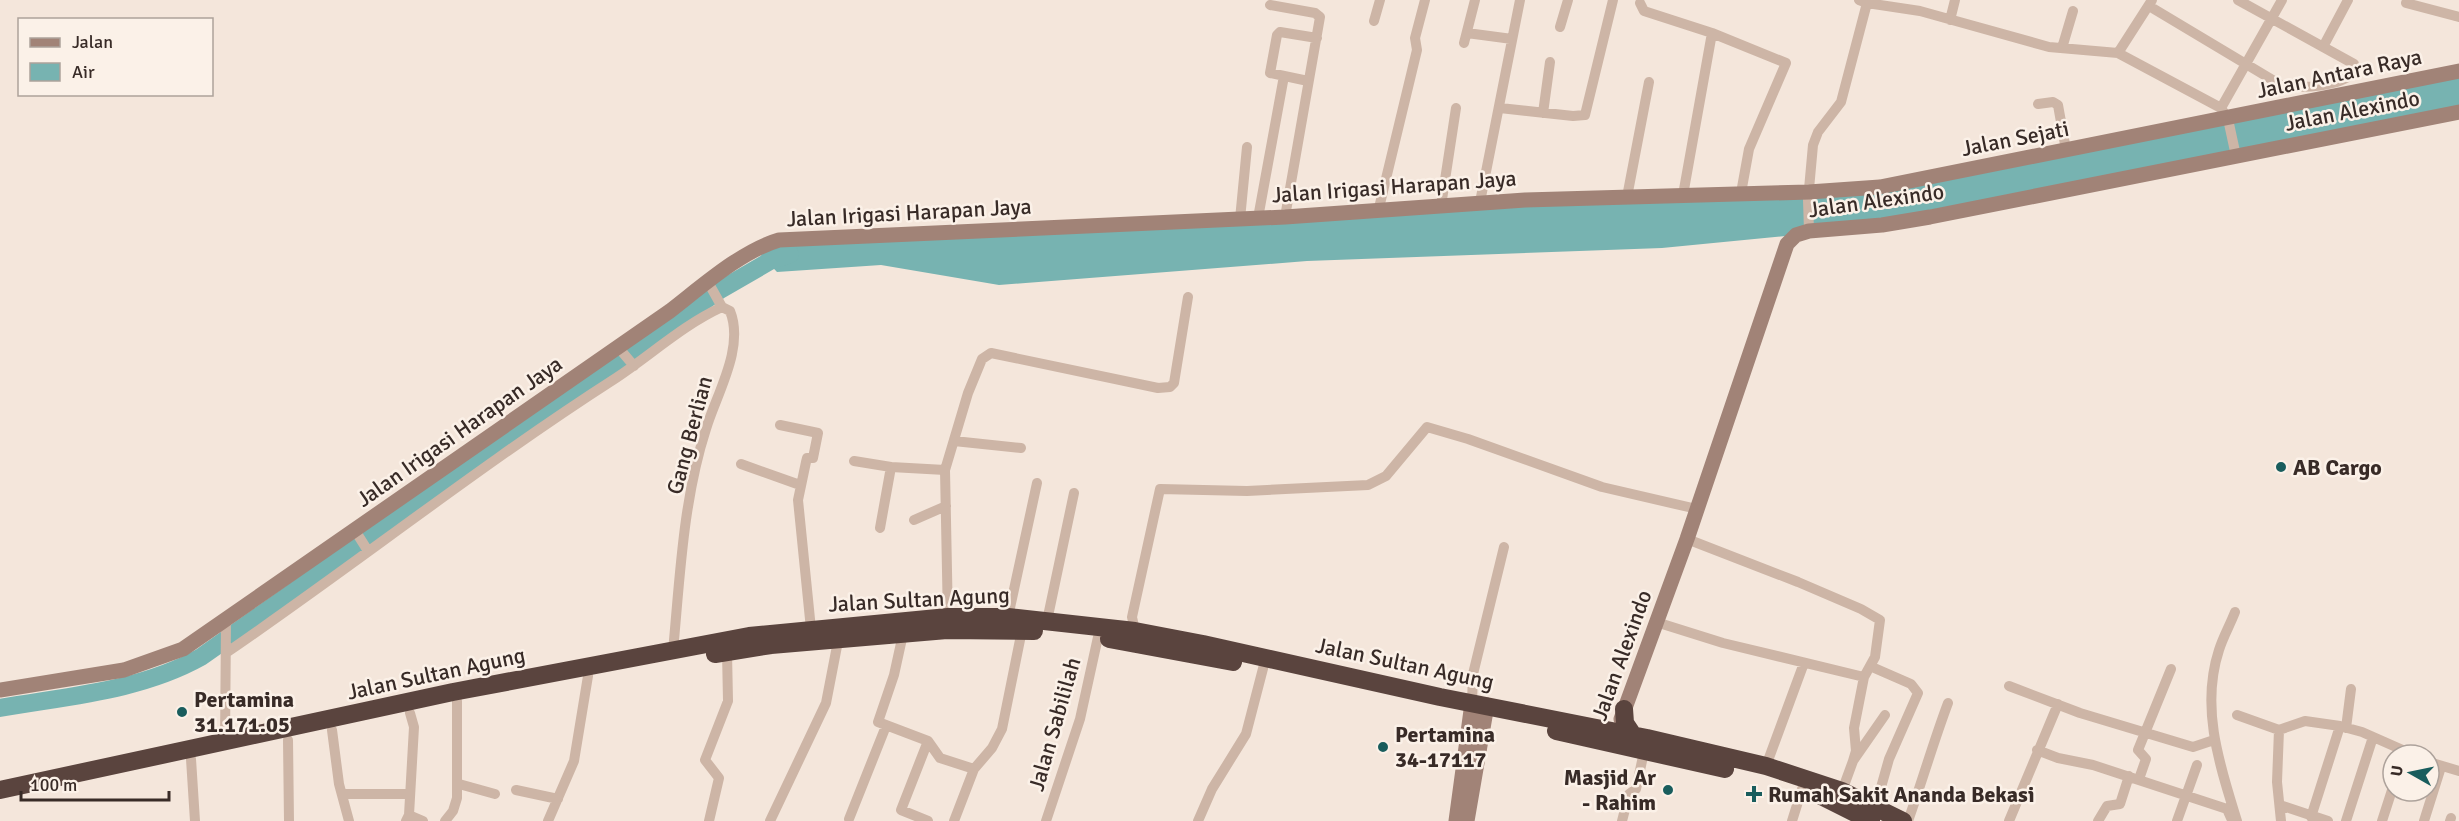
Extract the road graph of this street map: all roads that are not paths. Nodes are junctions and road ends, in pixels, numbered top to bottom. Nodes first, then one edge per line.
1 (1380, 0) edge
2 (1425, 0) edge
3 (1475, 0) edge
4 (1520, 0) edge
5 (1568, 0) edge
6 (1612, 0) edge
7 (1955, 0) edge
8 (2238, 0) edge
9 (2282, 0) edge
10 (2348, 0) edge
11 (1637, 1) edge
12 (1863, 1) edge
13 (2151, 3) edge
14 (2406, 3) dead end
15 (1269, 5) dead end
16 (2073, 11) dead end
17 (2459, 17) edge
18 (2272, 19) junction
19 (1950, 20) junction
20 (1374, 21) dead end
21 (1560, 27) dead end
22 (1712, 33) junction
23 (1317, 38) junction
24 (1512, 39) junction
25 (2323, 47) junction
26 (2062, 48) junction
27 (2118, 53) junction
28 (1550, 62) dead end
29 (2246, 64) junction
30 (2459, 71) edge
31 (1284, 76) junction
32 (1308, 81) junction
33 (1649, 82) dead end
34 (2038, 104) dead end
35 (1456, 108) dead end
36 (1500, 108) junction
37 (2459, 112) edge
38 (1543, 113) junction
39 (2227, 118) junction
40 (1247, 147) dead end
41 (2066, 150) junction
42 (2235, 151) junction
43 (1741, 193) junction
44 (1683, 195) junction
45 (1808, 196) junction
46 (1628, 197) junction
47 (1480, 202) junction
48 (1441, 206) junction
49 (1378, 212) junction
50 (1285, 217) junction
51 (1258, 218) junction
52 (1240, 219) junction
53 (1809, 225) junction
54 (709, 285) junction
55 (1188, 297) dead end
56 (720, 302) junction
57 (619, 348) junction
58 (632, 364) junction
59 (531, 411) junction
60 (541, 424) junction
61 (780, 425) dead end
62 (954, 441) junction
63 (1021, 448) dead end
64 (854, 460) dead end
65 (741, 464) dead end
66 (891, 467) junction
67 (945, 470) junction
68 (1037, 483) dead end
69 (800, 485) junction
70 (1074, 493) dead end
71 (946, 506) junction
72 (1697, 509) junction
73 (914, 520) dead end
74 (880, 528) dead end
75 (1687, 539) junction
76 (362, 543) junction
77 (1504, 547) dead end
78 (2235, 612) dead end
79 (1008, 617) junction
80 (1047, 621) junction
81 (1656, 621) junction
82 (948, 624) junction
83 (226, 625) junction
84 (811, 629) junction
85 (1022, 630) junction
86 (1135, 632) junction
87 (903, 634) junction
88 (1098, 637) junction
89 (838, 641) junction
90 (226, 647) junction
91 (673, 651) junction
92 (727, 652) junction
93 (1265, 663) junction
94 (1804, 663) junction
95 (1872, 667) junction
96 (2171, 669) dead end
97 (588, 676) junction
98 (1864, 677) junction
99 (2009, 686) dead end
100 (2351, 689) dead end
101 (0, 690) edge
102 (457, 701) junction
103 (1948, 703) dead end
104 (2058, 704) junction
105 (1624, 709) joint
106 (1478, 710) junction
107 (410, 713) junction
108 (1885, 715) dead end
109 (2237, 715) dead end
110 (341, 724) junction
111 (886, 726) junction
112 (2343, 727) junction
113 (2279, 730) junction
114 (2145, 732) junction
115 (2373, 737) junction
116 (1627, 738) junction
117 (288, 740) junction
118 (2214, 740) junction
119 (928, 741) junction
120 (225, 743) junction
121 (2386, 743) edge
122 (2037, 750) junction
123 (191, 755) junction
124 (1853, 761) junction
125 (2197, 765) dead end
126 (1766, 766) junction
127 (2441, 767) edge
128 (974, 769) junction
129 (2459, 771) edge
130 (2134, 778) junction
131 (459, 784) junction
132 (1802, 789) junction
133 (0, 790) edge
134 (516, 790) dead end
135 (1842, 790) junction
136 (342, 794) junction
137 (410, 794) junction
138 (495, 794) dead end
139 (2185, 795) junction
140 (558, 799) junction
141 (0, 802) edge
142 (2388, 803) edge
143 (2430, 803) edge
144 (2280, 805) junction
145 (1874, 813) edge
146 (2311, 817) junction
147 (407, 818) edge
148 (849, 819) dead end
149 (195, 821) edge
150 (289, 821) edge
151 (349, 821) edge
152 (423, 821) edge
153 (445, 821) edge
154 (548, 821) edge
155 (709, 821) edge
156 (770, 821) edge
157 (928, 821) edge
158 (954, 821) edge
159 (1046, 821) edge
160 (1198, 821) edge
161 (1456, 821) edge
162 (1467, 821) edge
163 (1622, 821) edge
164 (1792, 821) edge
165 (1903, 821) edge
166 (1908, 821) edge
167 (2009, 821) edge
168 (2098, 821) edge
169 (2177, 821) edge
170 (2232, 821) edge
171 (2237, 821) edge
172 (2282, 821) edge
173 (2328, 821) edge
174 (2346, 821) edge
175 (2382, 821) edge
176 (2424, 821) edge

1 - 20 street
2 - 49 street
3 - 24 street
4 - 24 street
5 - 21 street
6 - 38 street
7 - 19 street
8 - 18 street
9 - 18 street
10 - 25 street
11 - 22 street
12 - 19 street
12 - 45 street, Jalan Alexindo
13 - 27 street
13 - 29 street
14 - 17 street
15 - 23 street
16 - 26 street
18 - 25 street
18 - 29 street
19 - 26 street
22 - 43 street
22 - 44 street
23 - 31 street
23 - 32 street
24 - 36 street
25 - 29 street
26 - 27 street
27 - 39 street
28 - 38 street
29 - 39 street
30 - 39 street, Jalan Antara Raya
31 - 32 street
31 - 51 street
32 - 50 street
33 - 46 street
34 - 41 street
35 - 48 street
36 - 38 street
36 - 47 street
37 - 42 street, Jalan Alexindo
39 - 41 street, Jalan Sejati
39 - 42 street
40 - 52 street
41 - 45 street, Jalan Sejati
42 - 53 street, Jalan Alexindo
43 - 44 street, Jalan Irigasi Harapan Jaya
43 - 45 street, Jalan Irigasi Harapan Jaya
44 - 46 street, Jalan Irigasi Harapan Jaya
45 - 53 street, Jalan Alexindo
46 - 47 street, Jalan Irigasi Harapan Jaya
47 - 48 street, Jalan Irigasi Harapan Jaya
48 - 49 street, Jalan Irigasi Harapan Jaya
49 - 50 street, Jalan Irigasi Harapan Jaya
50 - 51 street, Jalan Irigasi Harapan Jaya
51 - 52 street, Jalan Irigasi Harapan Jaya
52 - 54 street, Jalan Irigasi Harapan Jaya
53 - 72 street, Jalan Alexindo
54 - 56 street
54 - 57 street, Jalan Irigasi Harapan Jaya
55 - 62 street
56 - 58 street
56 - 91 street, Gang Berlian
57 - 58 street
57 - 59 street, Jalan Irigasi Harapan Jaya
58 - 60 street
59 - 60 street
59 - 76 street, Jalan Irigasi Harapan Jaya
60 - 76 street
61 - 69 street
62 - 63 street
62 - 67 street
64 - 66 street
65 - 69 street
66 - 67 street
66 - 74 street
67 - 71 street
68 - 79 street
69 - 84 street
70 - 80 street
71 - 73 street
71 - 82 street
72 - 75 street, Jalan Alexindo
72 - 86 street
75 - 81 street, Jalan Alexindo
75 - 95 street
76 - 83 street, Jalan Irigasi Harapan Jaya
76 - 90 street
77 - 106 street
78 - 118 street
79 - 80 highway, Jalan Sultan Agung
79 - 82 highway, Jalan Sultan Agung
80 - 86 highway, Jalan Sultan Agung
81 - 94 street
81 - 105 street, Jalan Alexindo
82 - 84 highway, Jalan Sultan Agung
82 - 85 highway, Jalan Sultan Agung
82 - 87 highway, Jalan Sultan Agung
83 - 90 street
83 - 101 street, Jalan Irigasi Harapan Jaya
84 - 91 highway, Jalan Sultan Agung
85 - 88 highway, Jalan Sultan Agung
85 - 128 street
86 - 93 highway, Jalan Sultan Agung
87 - 89 highway, Jalan Sultan Agung
87 - 111 street
88 - 93 highway, Jalan Sultan Agung
88 - 159 street, Jalan Sabililah
89 - 92 highway, Jalan Sultan Agung
89 - 156 street
90 - 120 street
91 - 110 highway, Jalan Sultan Agung
92 - 97 highway, Jalan Sultan Agung
92 - 155 street
93 - 106 highway, Jalan Sultan Agung
93 - 160 street
94 - 98 street
94 - 126 street
95 - 98 street
95 - 145 street
96 - 114 street
97 - 102 highway, Jalan Sultan Agung
97 - 140 street
98 - 124 street
99 - 104 street
100 - 112 street
102 - 107 highway, Jalan Sultan Agung
102 - 131 street
103 - 166 street
104 - 114 street
104 - 122 street
105 - 116 highway
106 - 116 highway, Jalan Sultan Agung
106 - 161 street
106 - 162 street
107 - 110 highway, Jalan Sultan Agung
107 - 137 street
108 - 124 street
109 - 113 street
110 - 117 highway, Jalan Sultan Agung
110 - 120 highway, Jalan Sultan Agung
110 - 136 street
111 - 119 street
111 - 148 street
112 - 113 street
112 - 115 street
112 - 146 street
113 - 144 street
114 - 118 street
114 - 130 street
115 - 121 street
115 - 174 street
116 - 126 highway, Jalan Sultan Agung
116 - 132 highway, Jalan Sultan Agung
116 - 163 street
117 - 123 highway, Jalan Sultan Agung
117 - 150 street
118 - 171 street
119 - 128 street
119 - 157 street
120 - 123 highway, Jalan Sultan Agung
122 - 130 street
122 - 167 street
123 - 133 highway, Jalan Sultan Agung
123 - 141 highway, Jalan Sultan Agung
123 - 149 street
124 - 135 street
125 - 139 street
126 - 135 highway, Jalan Sultan Agung
127 - 129 street
128 - 158 street
130 - 139 street
130 - 168 street
131 - 138 street
131 - 153 street
132 - 145 highway, Jalan Sultan Agung
132 - 164 street
134 - 140 street
135 - 145 highway, Jalan Sultan Agung
136 - 137 street
136 - 151 street
137 - 147 street
139 - 169 street
139 - 170 street
140 - 154 street
142 - 175 street
143 - 176 street
144 - 146 street
144 - 172 street
145 - 165 highway, Jalan Sultan Agung
146 - 173 street
147 - 152 street

